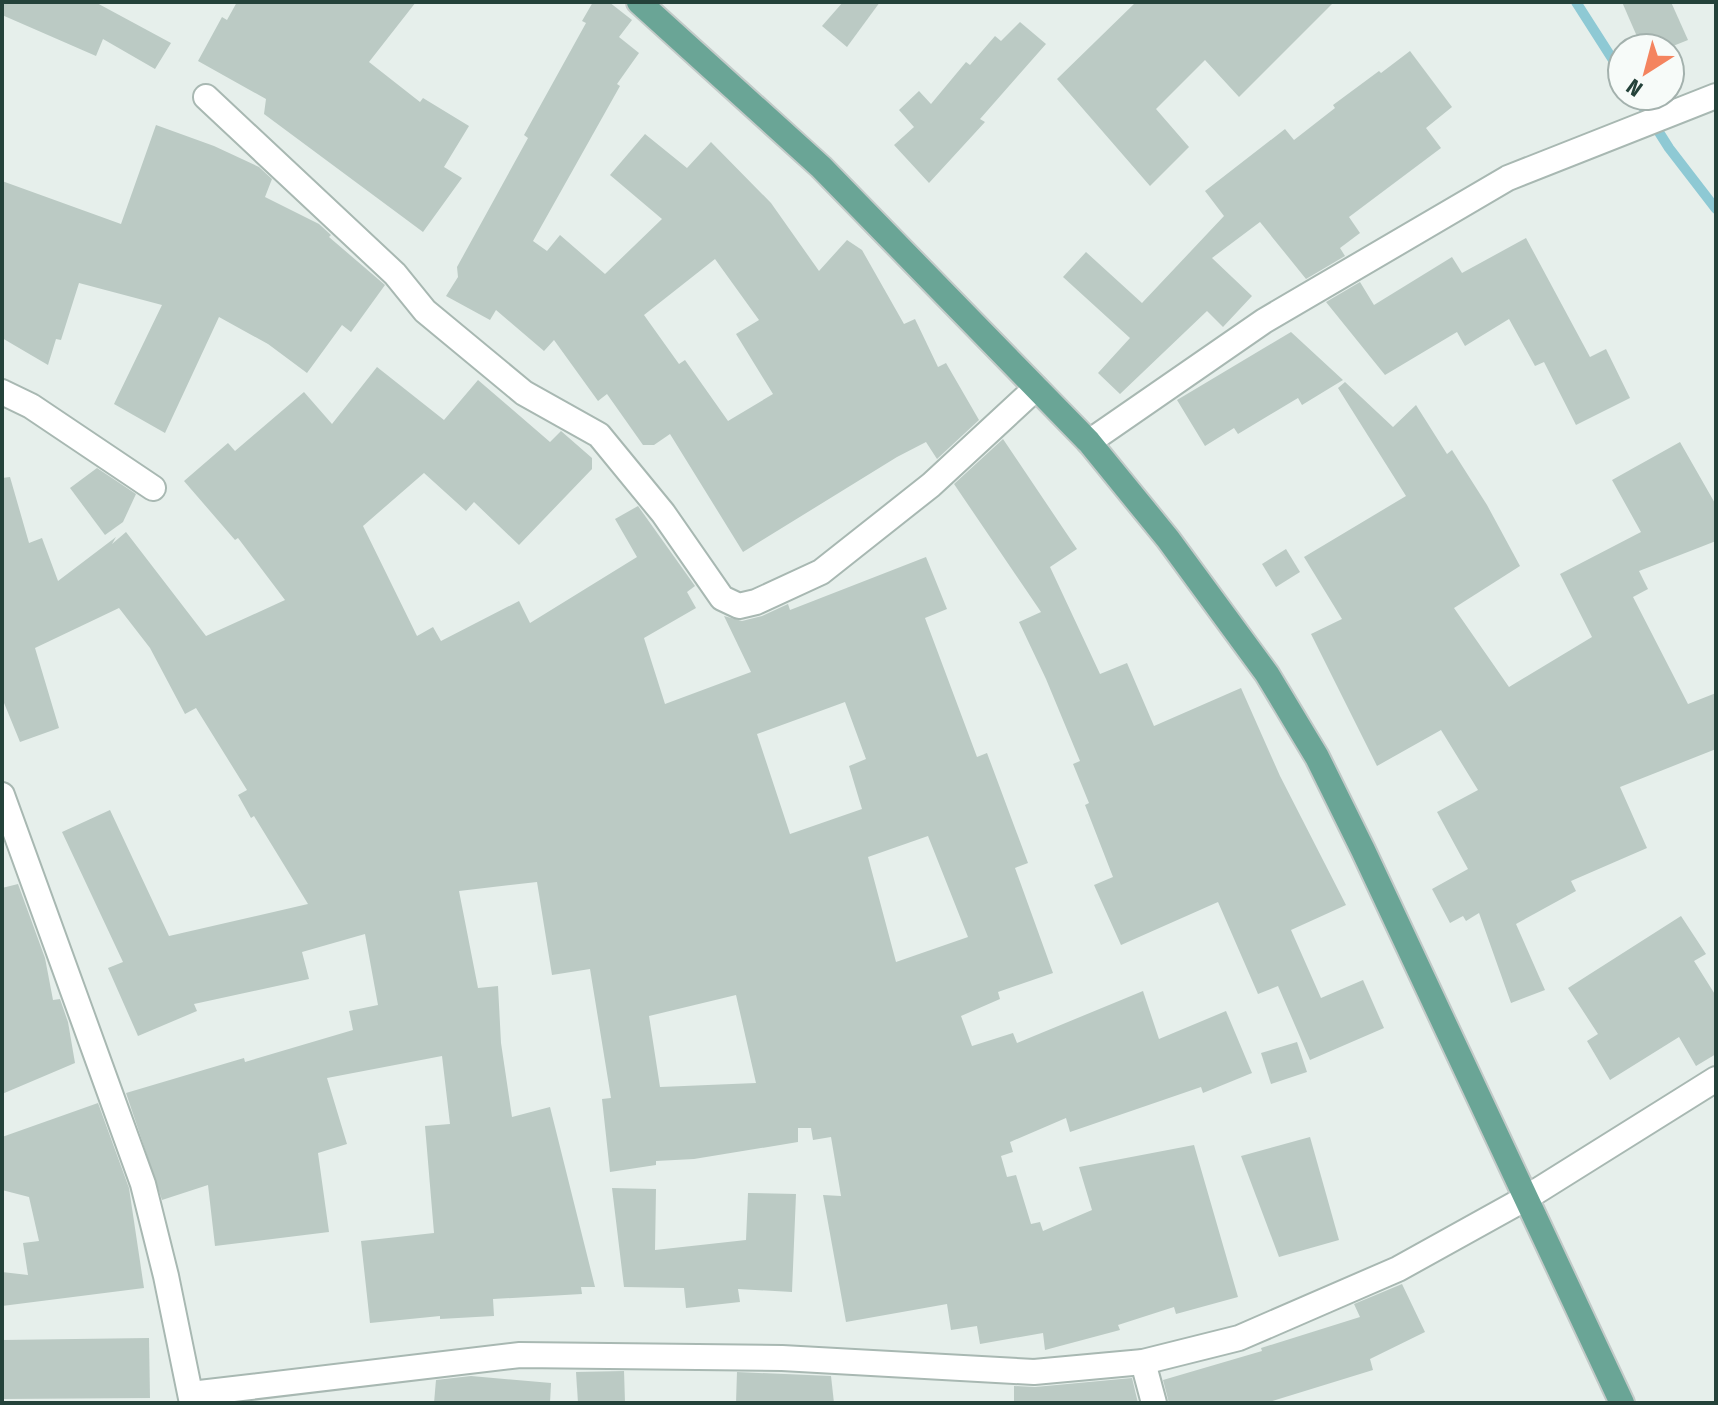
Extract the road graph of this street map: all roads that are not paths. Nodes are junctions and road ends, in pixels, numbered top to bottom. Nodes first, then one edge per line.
1 (639, 2) edge
2 (1716, 96) edge
3 (206, 97) dead end
4 (1036, 388) junction
5 (2, 392) edge
6 (1089, 442) junction
7 (153, 488) dead end
8 (2, 795) edge
9 (1716, 1079) edge
10 (1526, 1198) junction
11 (1143, 1362) junction
12 (192, 1398) edge
13 (1154, 1403) edge
14 (1622, 1403) edge

1 - 4 main road
2 - 6 street
3 - 4 street
4 - 6 main road
5 - 7 street
6 - 10 main road
8 - 12 street
9 - 10 street
10 - 11 street
10 - 14 main road
11 - 12 street
11 - 13 street

